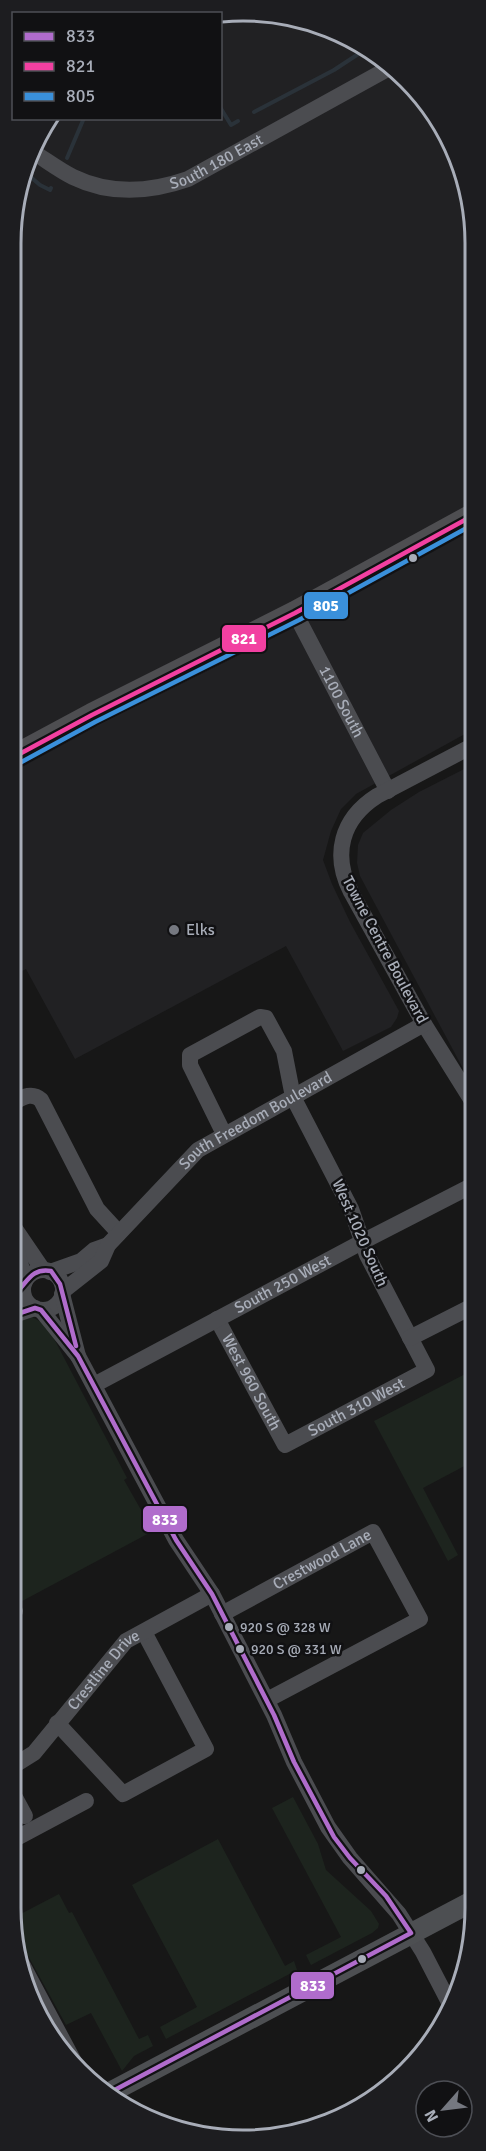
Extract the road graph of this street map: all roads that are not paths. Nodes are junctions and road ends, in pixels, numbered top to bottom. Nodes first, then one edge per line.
1 (383, 71) edge
2 (39, 156) edge
3 (465, 520) edge
4 (296, 613) junction
5 (465, 750) edge
6 (21, 753) edge
7 (388, 790) junction
8 (424, 1024) junction
9 (465, 1090) edge
10 (293, 1097) junction
11 (21, 1098) edge
12 (224, 1134) junction
13 (465, 1190) edge
14 (21, 1237) edge
15 (113, 1239) junction
16 (362, 1242) junction
17 (46, 1271) junction
18 (21, 1287) edge
19 (21, 1290) edge
20 (62, 1292) junction
21 (38, 1309) junction
22 (465, 1310) edge
23 (21, 1313) edge
24 (217, 1319) junction
25 (410, 1338) junction
26 (78, 1356) junction
27 (427, 1370) joint
28 (94, 1385) junction
29 (285, 1445) joint
30 (212, 1594) junction
31 (222, 1614) junction
32 (144, 1632) junction
33 (267, 1701) junction
34 (57, 1723) junction
35 (21, 1760) edge
36 (87, 1801) dead end
37 (21, 1809) edge
38 (25, 1816) dead end
39 (21, 1835) edge
40 (465, 1904) edge
41 (411, 1933) junction
42 (446, 1997) edge
43 (41, 2000) edge
44 (55, 2026) edge
45 (116, 2090) edge

1 - 2 street, South 180 East
3 - 4 highway
4 - 6 highway
4 - 7 street, 1100 South
5 - 7 street, Towne Centre Boulevard
7 - 8 street, Towne Centre Boulevard
8 - 9 street, Towne Centre Boulevard
8 - 10 street, South Freedom Boulevard
10 - 12 street, South Freedom Boulevard
10 - 12 street, West 1020 South
10 - 16 street, West 1020 South
11 - 15 street
12 - 15 street, South Freedom Boulevard
13 - 16 street, South 250 West
14 - 17 street
15 - 17 street, South Freedom Boulevard
15 - 20 street, South Freedom Boulevard
16 - 24 street, South 250 West
16 - 25 street, West 1020 South
17 - 18 street
17 - 20 street
19 - 21 street
20 - 21 street
20 - 26 street
21 - 23 street
21 - 26 street
22 - 25 street
24 - 28 street, South 250 West
24 - 29 street, West 960 South
25 - 27 street, West 1020 South
26 - 28 street
27 - 29 street, South 310 West
28 - 30 street
30 - 31 street
30 - 32 street, Crestline Drive
31 - 33 street
31 - 33 street, Crestwood Lane
32 - 34 street, Crestline Drive
32 - 34 street
33 - 41 street
34 - 35 street, Crestline Drive
36 - 39 street
37 - 38 street
40 - 41 main road
41 - 42 street
41 - 45 main road
43 - 44 street

